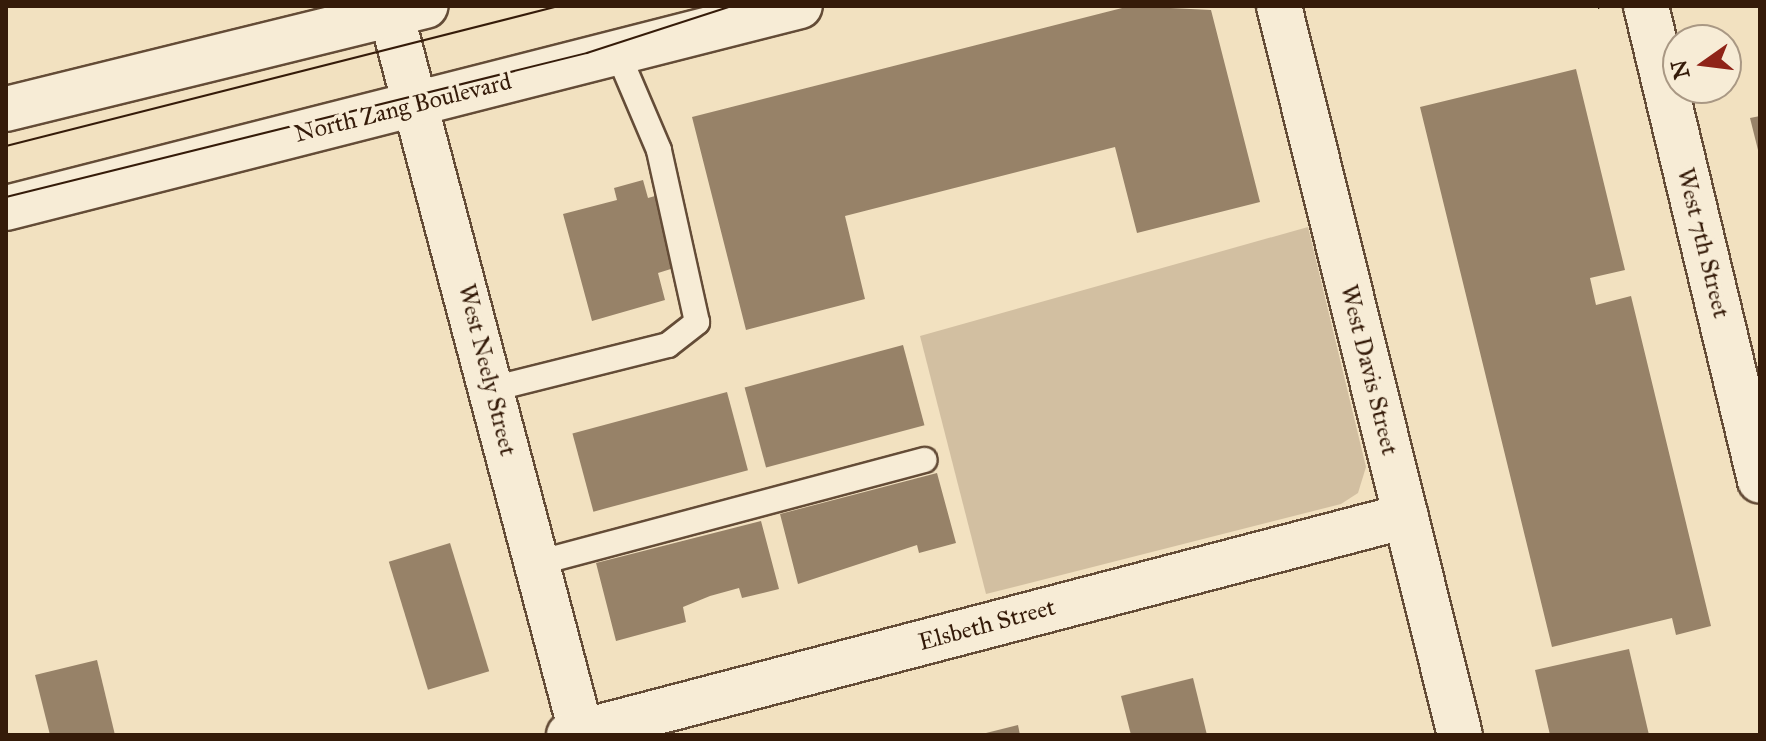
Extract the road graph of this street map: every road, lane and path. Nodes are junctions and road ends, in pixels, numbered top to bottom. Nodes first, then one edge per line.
1 (800, 6) edge
2 (1279, 6) edge
3 (1646, 6) edge
4 (402, 9) edge
5 (618, 54) junction
6 (415, 106) junction
7 (6, 109) edge
8 (6, 208) edge
9 (492, 389) junction
10 (925, 460) dead end
11 (1760, 481) edge
12 (1406, 516) junction
13 (537, 563) junction
14 (577, 734) edge
15 (1460, 735) edge

1 - 5 street, North Zang Boulevard
2 - 12 street, West Davis Street
3 - 11 street, West 7th Street
4 - 6 street, West Neely Street
4 - 7 street
5 - 6 street, North Zang Boulevard
5 - 9 lane
6 - 8 street, North Zang Boulevard
6 - 9 street, West Neely Street
9 - 13 street, West Neely Street
10 - 13 lane
12 - 14 street, Elsbeth Street
12 - 15 street, West Davis Street
13 - 14 street, West Neely Street

